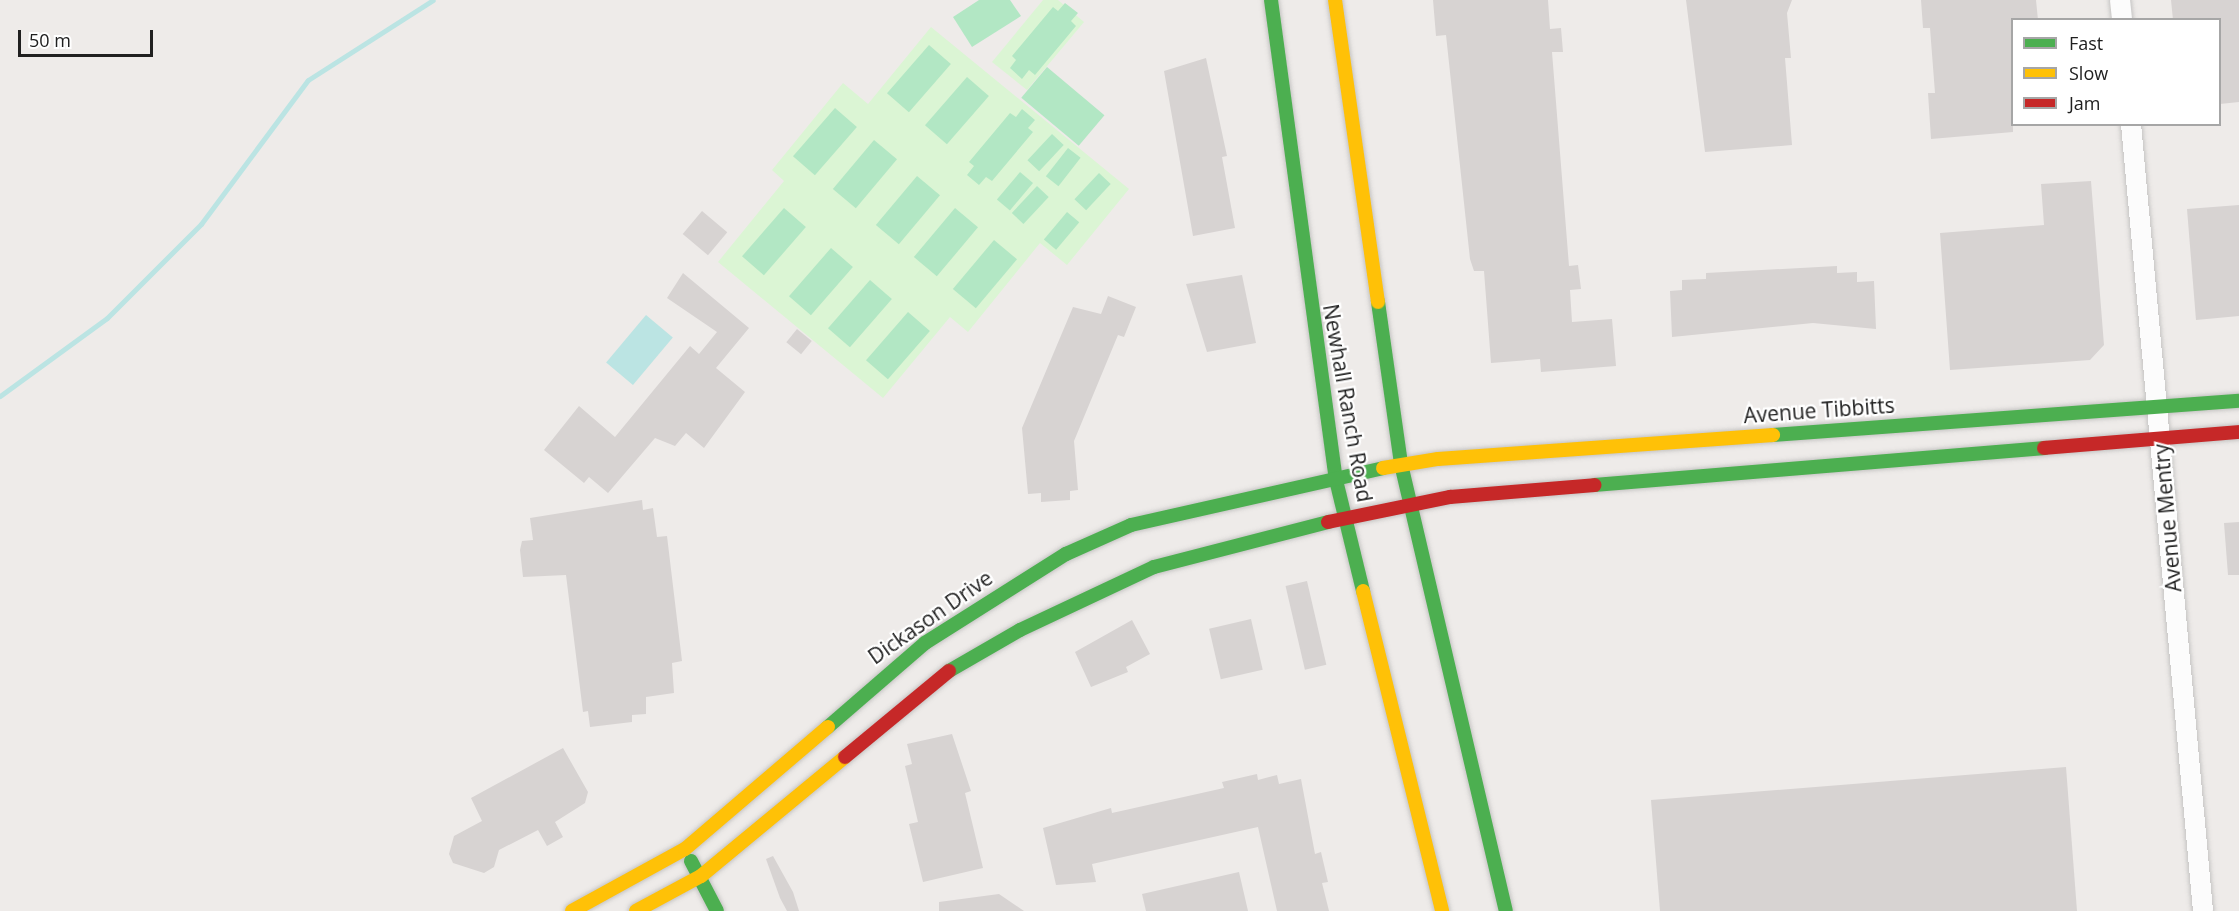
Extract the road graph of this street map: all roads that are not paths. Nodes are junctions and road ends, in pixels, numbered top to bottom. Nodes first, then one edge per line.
1 (1271, 0) edge
2 (1335, 0) edge
3 (2120, 0) edge
4 (2122, 18) edge
5 (2131, 126) edge
6 (2239, 400) edge
7 (2157, 408) junction
8 (2239, 432) edge
9 (2159, 439) junction
10 (1401, 464) junction
11 (1335, 476) junction
12 (1409, 504) junction
13 (1346, 517) junction
14 (685, 849) junction
15 (701, 876) junction
16 (572, 911) edge
17 (636, 911) edge
18 (717, 911) edge
19 (1442, 911) edge
20 (1506, 911) edge
21 (2203, 911) edge

1 - 11 street, Newhall Ranch Road
2 - 10 street, Newhall Ranch Road
3 - 4 street
5 - 7 street, Avenue Mentry
6 - 7 street, Avenue Tibbitts
7 - 9 street, Avenue Mentry
7 - 10 street, Avenue Tibbitts
8 - 9 street
9 - 12 street
9 - 21 street, Avenue Mentry
10 - 11 street, Avenue Tibbitts
10 - 12 street, Newhall Ranch Road
11 - 13 street, Newhall Ranch Road
11 - 14 street, Dickason Drive
12 - 13 street
12 - 20 street, Newhall Ranch Road
13 - 15 street
13 - 19 street, Newhall Ranch Road
14 - 15 street
14 - 16 street, Dickason Drive
15 - 17 street
15 - 18 street

